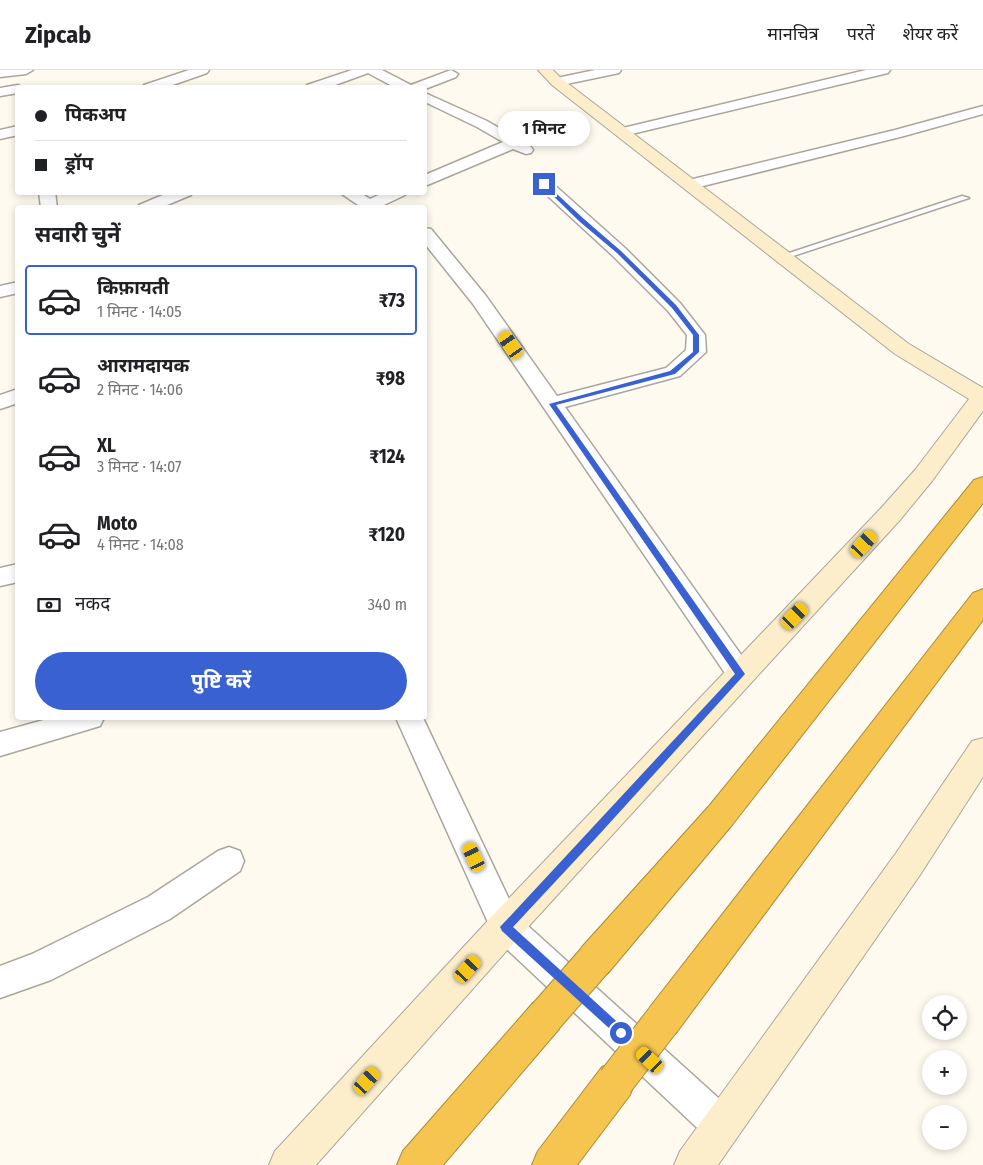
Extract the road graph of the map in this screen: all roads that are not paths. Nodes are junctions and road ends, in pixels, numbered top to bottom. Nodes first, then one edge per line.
1 (26, 70) edge
2 (38, 70) edge
3 (202, 70) edge
4 (365, 70) edge
5 (372, 70) edge
6 (614, 70) edge
7 (883, 70) edge
8 (0, 73) edge
9 (451, 74) dead end
10 (551, 76) edge
11 (22, 85) edge
12 (171, 85) edge
13 (321, 85) edge
14 (401, 85) edge
15 (422, 85) edge
16 (15, 90) edge
17 (0, 92) edge
18 (427, 99) edge
19 (983, 110) edge
20 (15, 131) edge
21 (623, 132) junction
22 (0, 135) edge
23 (427, 180) edge
24 (544, 184) dead end
25 (691, 184) junction
26 (178, 195) edge
27 (352, 195) edge
28 (393, 195) edge
29 (965, 198) dead end
30 (153, 205) edge
31 (367, 205) edge
32 (374, 205) edge
33 (427, 235) edge
34 (784, 256) junction
35 (15, 288) edge
36 (0, 292) edge
37 (15, 396) edge
38 (982, 396) edge
39 (0, 402) edge
40 (552, 404) junction
41 (983, 486) edge
42 (15, 574) edge
43 (0, 577) edge
44 (983, 600) edge
45 (740, 674) junction
46 (83, 720) edge
47 (411, 720) edge
48 (0, 744) edge
49 (983, 751) edge
50 (229, 861) dead end
51 (506, 927) junction
52 (0, 982) edge
53 (722, 1126) junction
54 (289, 1165) edge
55 (417, 1165) edge
56 (552, 1165) edge
57 (694, 1165) edge

1 - 8 street
2 - 11 street
3 - 12 street
4 - 13 street
5 - 14 street
6 - 10 street
7 - 21 street
9 - 15 street
10 - 21 street
16 - 17 street
18 - 23 street
19 - 25 street
20 - 22 street
21 - 25 street
24 - 40 street
25 - 34 street
26 - 30 street
27 - 31 street
28 - 32 street
29 - 34 lane
33 - 40 street
34 - 38 street
35 - 36 street
37 - 39 street
38 - 45 street
40 - 45 street
41 - 55 highway, bridge
42 - 43 street
44 - 56 highway, bridge
45 - 51 street
46 - 48 street
47 - 51 street
49 - 53 street
50 - 52 street
51 - 53 street
51 - 54 street
53 - 57 street

